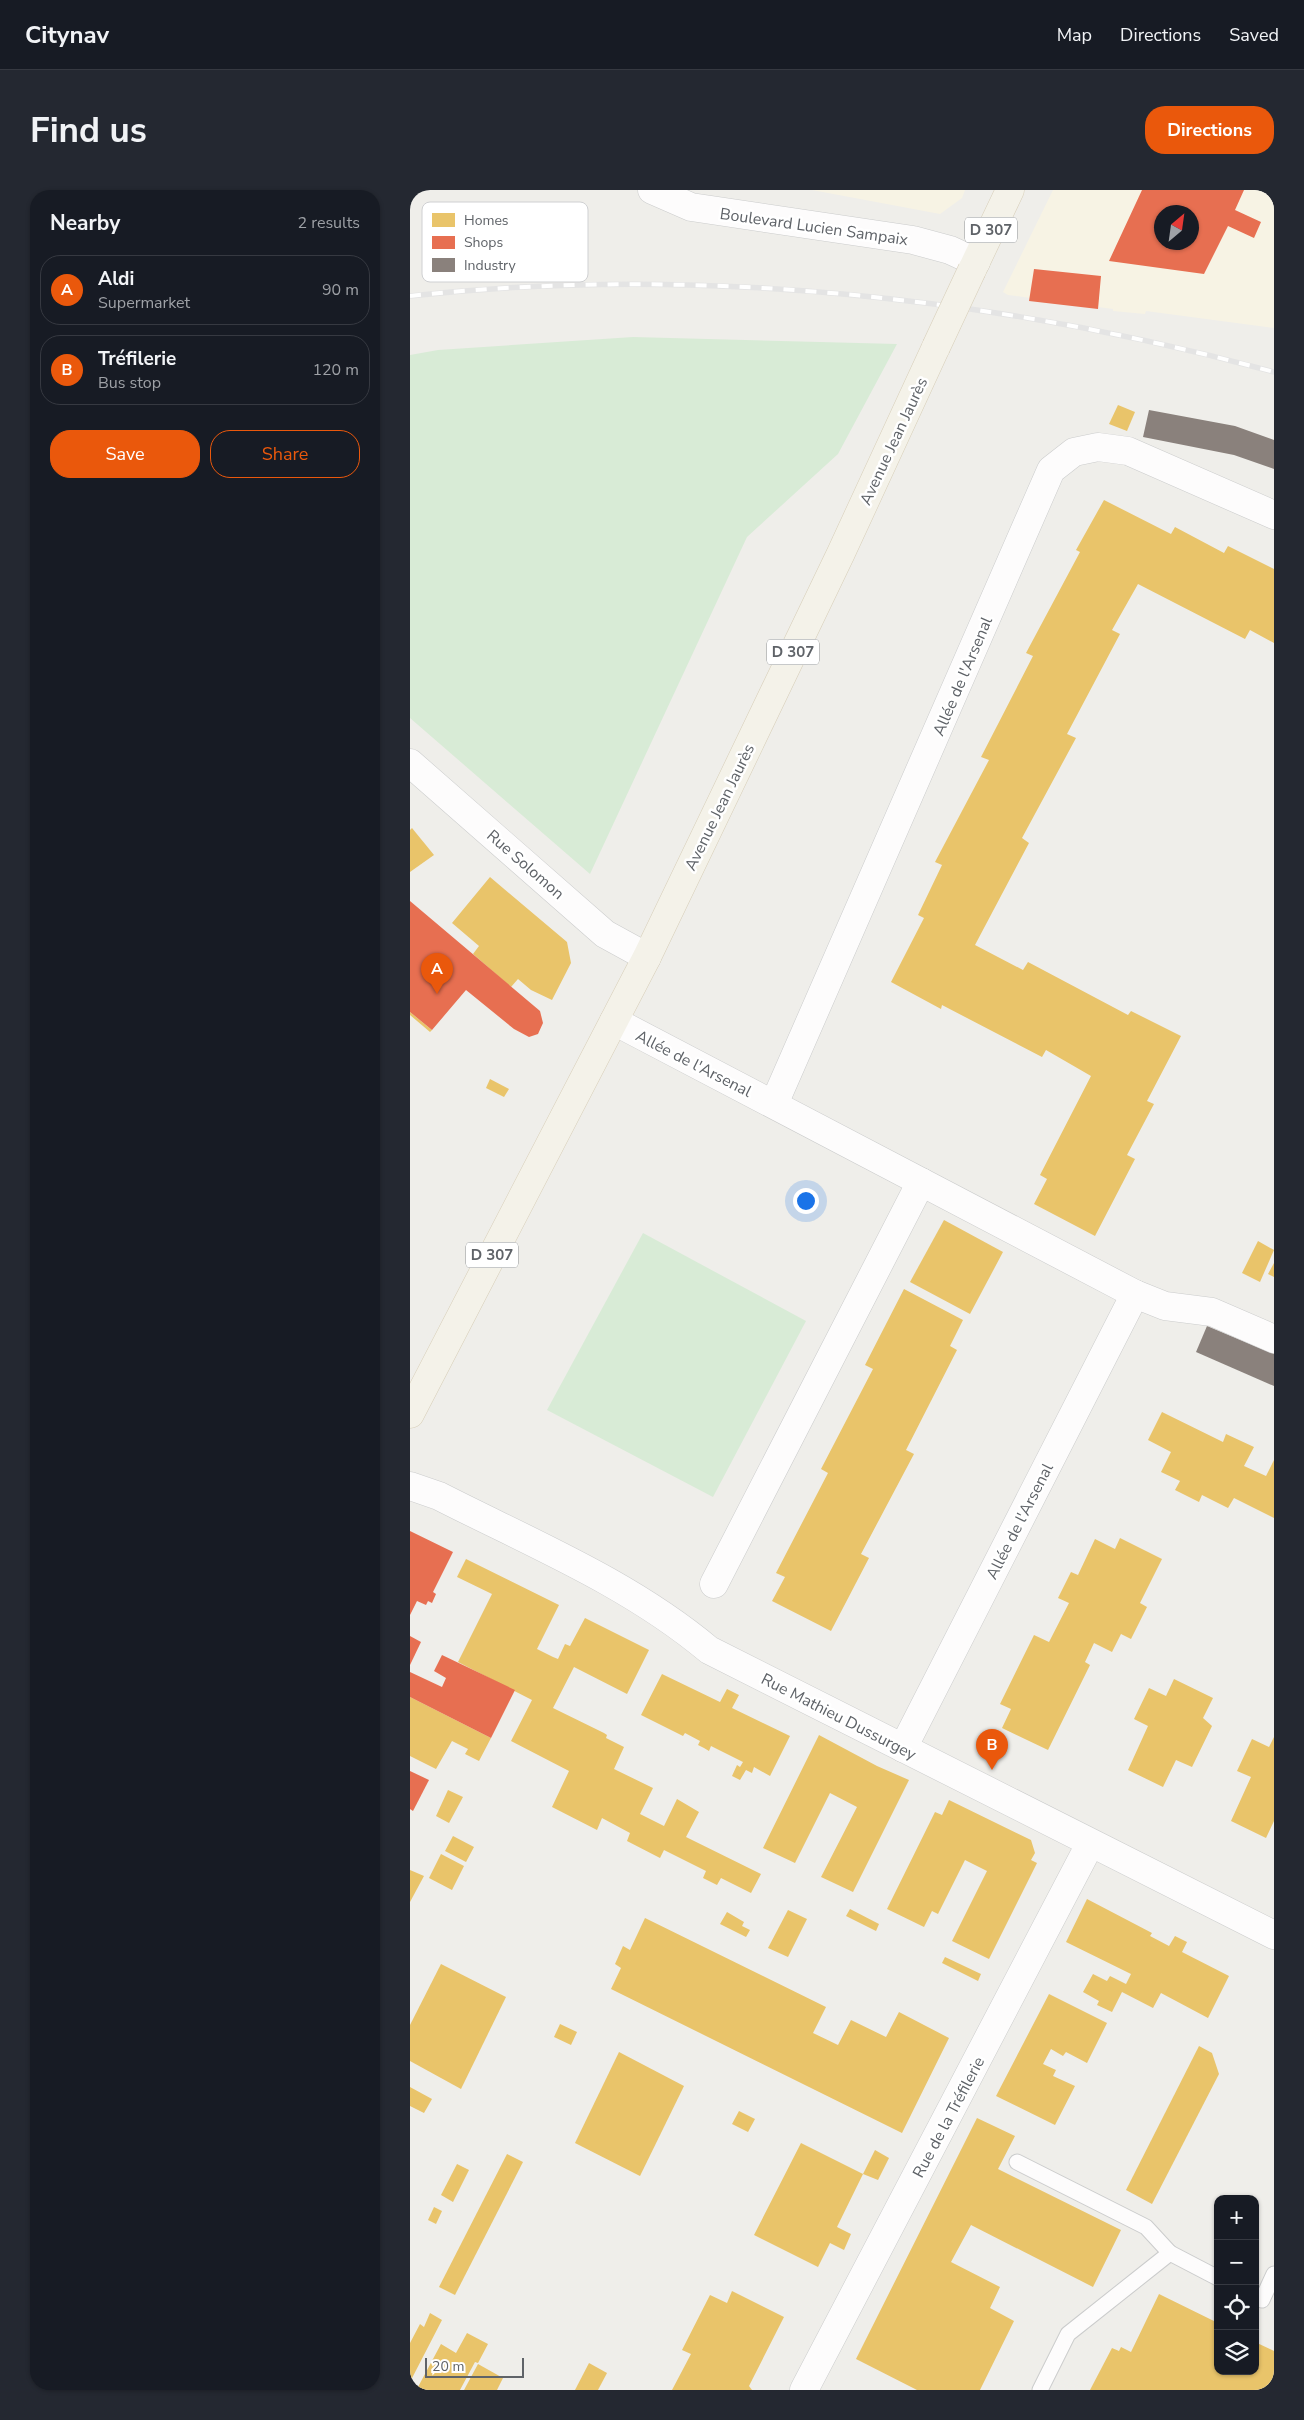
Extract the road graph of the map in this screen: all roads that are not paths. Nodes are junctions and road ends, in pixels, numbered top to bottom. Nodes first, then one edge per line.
1 (652, 190) edge
2 (1010, 190) edge
3 (974, 266) junction
4 (1274, 515) edge
5 (410, 763) edge
6 (647, 957) junction
7 (614, 1021) junction
8 (774, 1104) junction
9 (921, 1182) junction
10 (1134, 1294) junction
11 (1274, 1338) edge
12 (410, 1414) edge
13 (410, 1486) edge
14 (714, 1584) dead end
15 (904, 1748) junction
16 (1090, 1844) junction
17 (1274, 1935) edge
18 (1017, 2162) dead end
19 (1170, 2253) junction
20 (1274, 2274) edge
21 (1214, 2276) edge
22 (1264, 2301) edge
23 (804, 2390) edge
24 (1040, 2390) edge

1 - 3 street, Boulevard Lucien Sampaix
2 - 3 main road, Avenue Jean Jaurès / D 307
3 - 6 main road, Avenue Jean Jaurès / D 307, bridge
4 - 8 street, Allée de l'Arsenal
5 - 6 street, Rue Solomon
6 - 7 main road, Avenue Jean Jaurès / D 307
7 - 8 street, Allée de l'Arsenal
7 - 12 main road, Avenue Jean Jaurès / D 307
8 - 9 street, Allée de l'Arsenal
9 - 10 street, Allée de l'Arsenal
9 - 14 street
10 - 11 street, Allée de l'Arsenal
10 - 15 street, Allée de l'Arsenal
13 - 15 street, Rue Mathieu Dussurgey
15 - 16 street, Rue Mathieu Dussurgey
16 - 17 street, Rue Mathieu Dussurgey
16 - 23 street, Rue de la Tréfilerie
18 - 19 lane
19 - 21 lane
19 - 24 lane
20 - 22 lane

